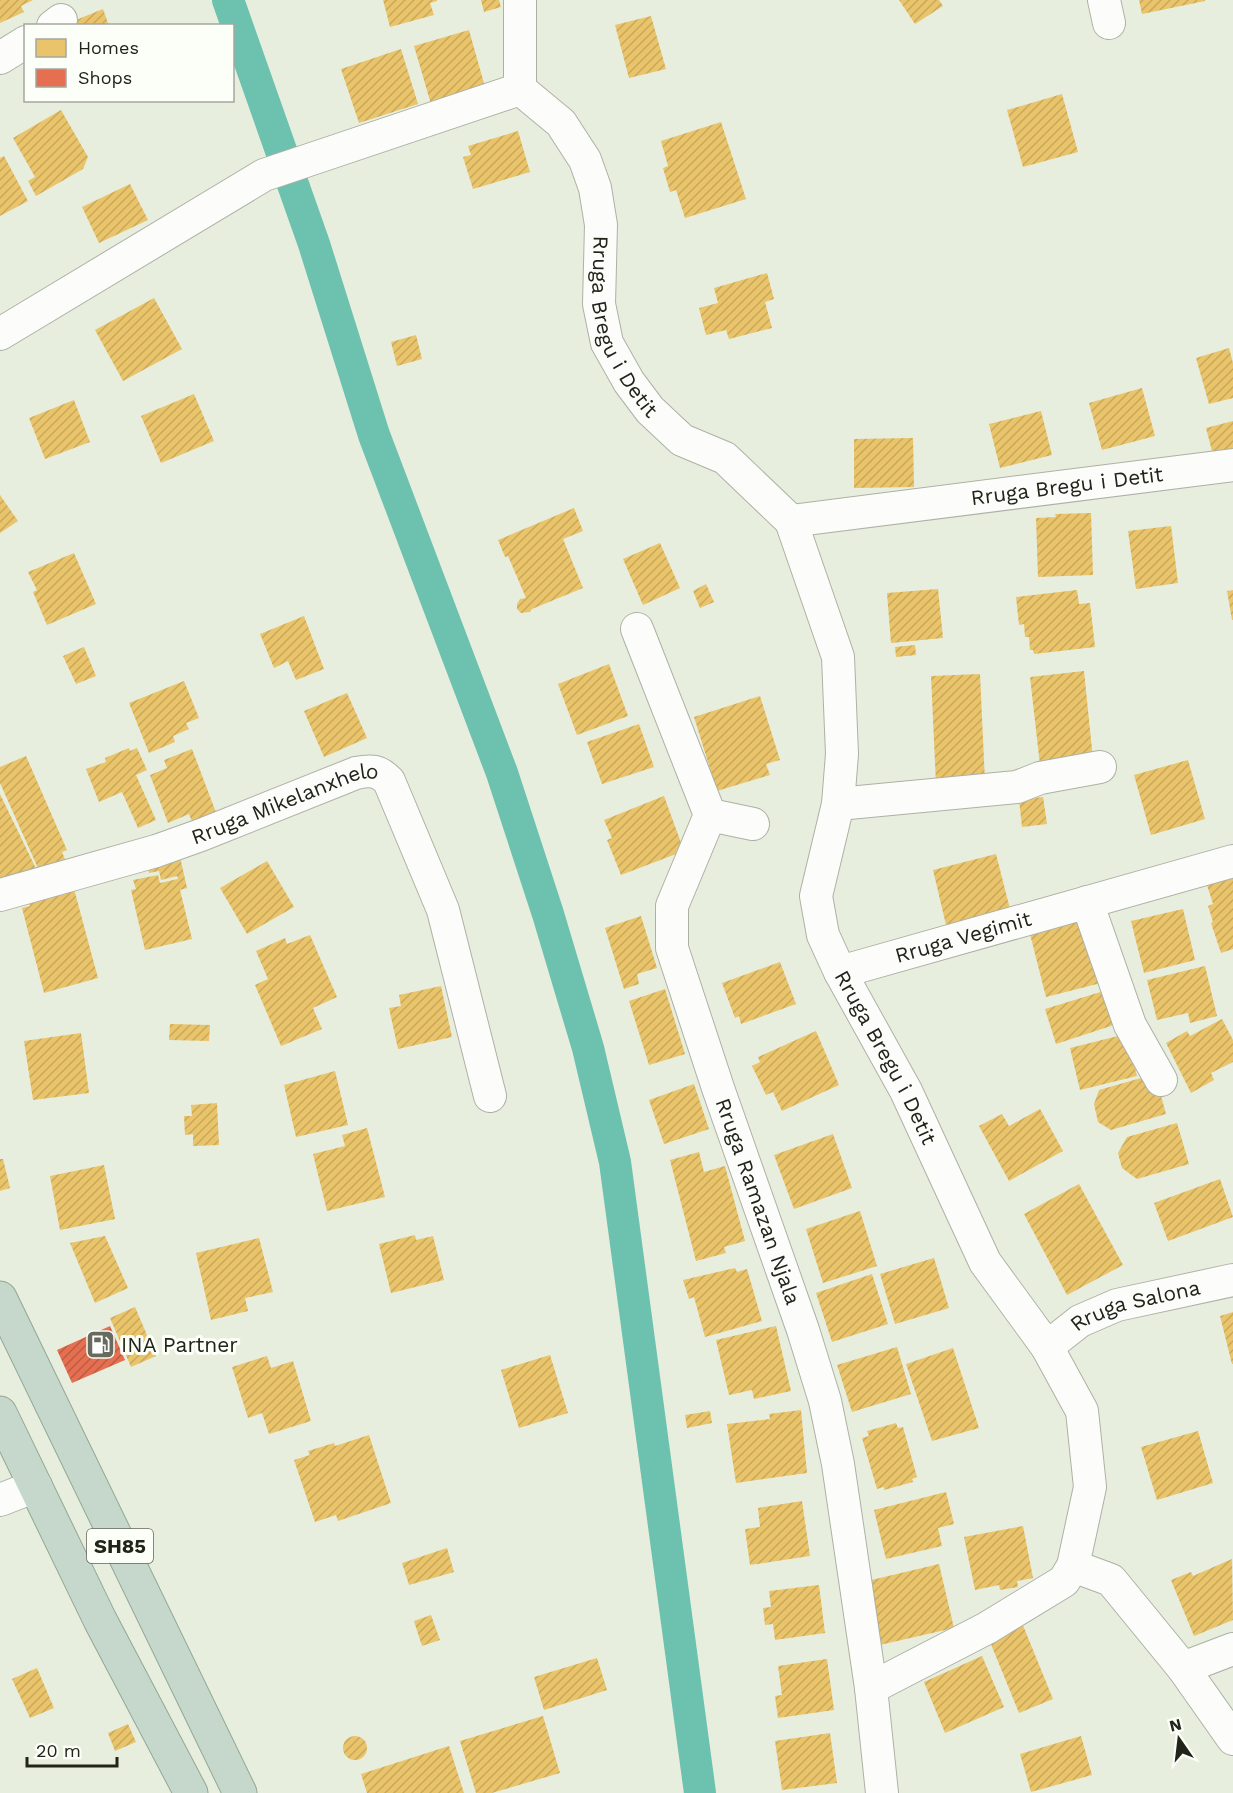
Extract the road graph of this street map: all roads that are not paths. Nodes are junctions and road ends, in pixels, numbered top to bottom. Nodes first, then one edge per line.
1 (520, 0) edge
2 (24, 43) edge
3 (0, 58) edge
4 (520, 89) junction
5 (0, 334) edge
6 (1233, 465) edge
7 (791, 521) junction
8 (637, 629) dead end
9 (1101, 767) dead end
10 (838, 804) junction
11 (710, 815) junction
12 (753, 824) dead end
13 (1233, 861) edge
14 (0, 895) edge
15 (1087, 902) junction
16 (840, 972) junction
17 (1161, 1080) dead end
18 (490, 1096) dead end
19 (1233, 1280) edge
20 (0, 1298) edge
21 (1047, 1347) junction
22 (0, 1413) edge
23 (36, 1486) junction
24 (0, 1500) edge
25 (1073, 1566) junction
26 (1233, 1649) edge
27 (1184, 1668) junction
28 (871, 1688) junction
29 (1233, 1739) edge
30 (191, 1793) edge
31 (240, 1793) edge
32 (882, 1793) edge

1 - 4 street
2 - 3 street
4 - 5 street
4 - 7 street, Rruga Bregu i Detit
6 - 7 street, Rruga Bregu i Detit
7 - 10 street, Rruga Bregu i Detit
8 - 11 street
9 - 10 street
10 - 16 street, Rruga Bregu i Detit
11 - 12 street
11 - 28 street, Rruga Ramazan Njala
13 - 15 street, Rruga Vegimit
14 - 18 street, Rruga Mikelanxhelo
15 - 16 street, Rruga Vegimit
15 - 17 street
16 - 21 street, Rruga Bregu i Detit
19 - 21 street, Rruga Salona
20 - 31 highway, SH85
21 - 25 street, Rruga Bregu i Detit
22 - 23 highway, SH85
23 - 24 street
23 - 30 highway, SH85
25 - 27 street
25 - 28 street, Rruga Bregu i Detit
26 - 27 street
27 - 29 street
28 - 32 street, Rruga Ramazan Njala

